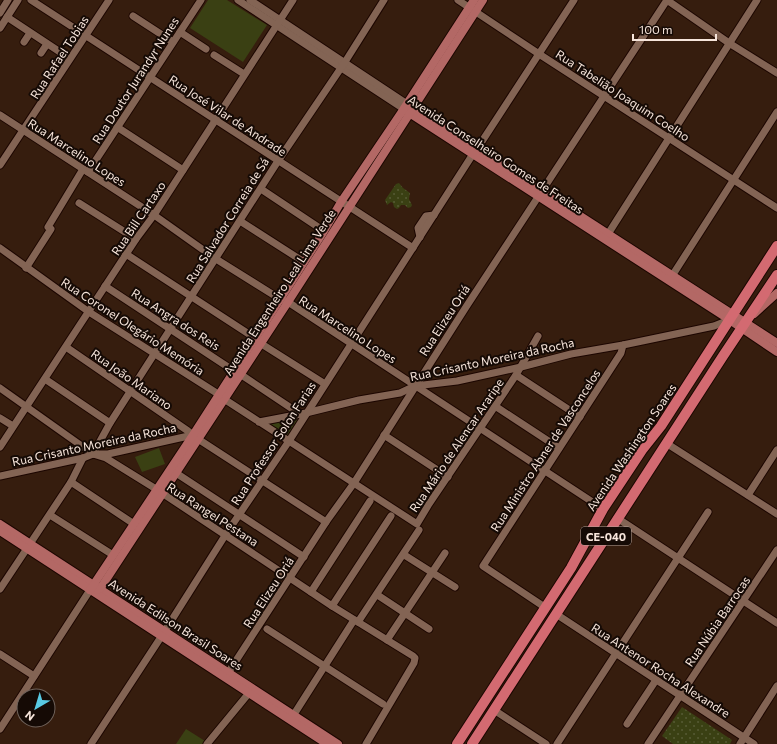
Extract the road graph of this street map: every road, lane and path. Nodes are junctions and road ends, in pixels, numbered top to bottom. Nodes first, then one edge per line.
1 (8, 0) edge
2 (18, 0) edge
3 (31, 0) edge
4 (109, 0) edge
5 (201, 0) edge
6 (238, 0) edge
7 (250, 0) edge
8 (293, 0) edge
9 (384, 0) edge
10 (458, 0) edge
11 (474, 0) edge
12 (483, 0) edge
13 (574, 0) edge
14 (667, 0) edge
15 (757, 0) edge
16 (473, 9) junction
17 (0, 13) edge
18 (133, 16) dead end
19 (7, 17) junction
20 (278, 22) junction
21 (0, 28) edge
22 (180, 32) junction
23 (30, 33) junction
24 (86, 35) junction
25 (24, 42) dead end
26 (174, 42) junction
27 (729, 43) junction
28 (47, 44) junction
29 (206, 49) dead end
30 (41, 53) dead end
31 (63, 54) dead end
32 (539, 54) junction
33 (214, 55) dead end
34 (343, 65) junction
35 (777, 73) edge
36 (244, 74) junction
37 (150, 77) junction
38 (604, 96) junction
39 (409, 109) junction
40 (777, 112) edge
41 (0, 115) edge
42 (214, 120) junction
43 (118, 127) junction
44 (24, 130) junction
45 (670, 138) junction
46 (475, 152) junction
47 (278, 161) junction
48 (0, 165) edge
49 (183, 170) junction
50 (86, 171) junction
51 (734, 179) junction
52 (261, 189) junction
53 (541, 194) junction
54 (341, 202) junction
55 (79, 203) dead end
56 (349, 208) junction
57 (777, 208) edge
58 (154, 215) junction
59 (240, 221) junction
60 (324, 231) junction
61 (608, 234) junction
62 (136, 239) junction
63 (777, 246) edge
64 (0, 248) edge
65 (413, 248) junction
66 (126, 254) junction
67 (216, 259) junction
68 (304, 262) junction
69 (26, 268) junction
70 (777, 275) edge
71 (672, 276) junction
72 (105, 286) junction
73 (777, 293) edge
74 (191, 298) junction
75 (284, 301) junction
76 (89, 312) junction
77 (731, 317) junction
78 (743, 325) junction
79 (170, 329) junction
80 (538, 336) dead end
81 (258, 341) junction
82 (777, 343) edge
83 (351, 344) junction
84 (623, 345) junction
85 (66, 347) junction
86 (777, 352) edge
87 (155, 353) junction
88 (520, 368) junction
89 (237, 372) junction
90 (516, 374) junction
91 (45, 379) junction
92 (325, 384) junction
93 (433, 384) junction
94 (414, 386) junction
95 (0, 388) edge
96 (131, 391) junction
97 (222, 397) junction
98 (434, 398) junction
99 (27, 406) junction
100 (495, 406) junction
101 (303, 413) junction
102 (580, 417) junction
103 (0, 418) edge
104 (259, 422) junction
105 (0, 423) edge
106 (110, 423) junction
107 (12, 428) junction
108 (480, 428) junction
109 (384, 435) junction
110 (196, 437) junction
111 (288, 441) junction
112 (666, 443) junction
113 (0, 447) edge
114 (559, 448) junction
115 (777, 450) edge
116 (93, 454) junction
117 (83, 458) junction
118 (544, 470) junction
119 (176, 473) junction
120 (0, 476) edge
121 (448, 477) junction
122 (262, 480) junction
123 (71, 482) junction
124 (354, 483) junction
125 (159, 491) junction
126 (748, 495) junction
127 (370, 501) dead end
128 (603, 509) junction
129 (708, 512) dead end
130 (239, 514) junction
131 (777, 514) edge
132 (50, 515) junction
133 (391, 516) dead end
134 (617, 518) junction
135 (326, 522) junction
136 (0, 524) edge
137 (134, 524) junction
138 (418, 527) junction
139 (0, 531) edge
140 (226, 534) junction
141 (29, 546) junction
142 (777, 550) edge
143 (445, 553) dead end
144 (113, 555) junction
145 (406, 556) dead end
146 (304, 557) junction
147 (678, 558) junction
148 (432, 572) junction
149 (290, 578) junction
150 (454, 587) dead end
151 (95, 588) junction
152 (0, 589) edge
153 (312, 592) junction
154 (379, 596) dead end
155 (743, 601) junction
156 (332, 606) junction
157 (546, 608) junction
158 (405, 613) junction
159 (556, 614) junction
160 (356, 621) junction
161 (777, 623) edge
162 (429, 629) dead end
163 (266, 630) dead end
164 (163, 634) junction
165 (388, 640) junction
166 (615, 653) junction
167 (0, 654) edge
168 (324, 667) junction
169 (228, 673) junction
170 (34, 676) junction
171 (656, 680) junction
172 (777, 686) edge
173 (249, 693) junction
174 (680, 696) junction
175 (383, 704) dead end
176 (494, 710) junction
177 (292, 717) junction
178 (627, 724) dead end
179 (0, 729) edge
180 (742, 741) edge
181 (91, 744) edge
182 (207, 744) edge
183 (327, 744) edge
184 (338, 744) edge
185 (366, 744) edge
186 (457, 744) edge
187 (472, 744) edge
188 (546, 744) edge
189 (557, 744) edge
190 (648, 744) edge
191 (754, 744) edge

1 - 17 street
2 - 19 street
3 - 24 street, Rua José Vilar de Andrade
4 - 24 street, Rua Rafael Tobias
5 - 22 street, Rua Doutor Jurandyr Nunes
6 - 20 street, Avenida Conselheiro Gomes de Freitas
7 - 20 street, Avenida Conselheiro Gomes de Freitas
8 - 20 street, Rua Bill Cartaxo
9 - 34 street, Rua Salvador Correia de Sá
10 - 16 street, Rua Tabelião Joaquim Coelho
11 - 16 main road, Avenida Engenheiro Leal Lima Verde
12 - 16 main road, Avenida Engenheiro Leal Lima Verde
13 - 32 street, Rua Professor Solon Farias
14 - 27 street
14 - 38 street, Rua Elizeu Oriá
15 - 27 street
16 - 32 street, Rua Tabelião Joaquim Coelho
16 - 39 main road, Avenida Engenheiro Leal Lima Verde
18 - 26 street
19 - 21 street
19 - 23 street
20 - 34 street, Avenida Conselheiro Gomes de Freitas
20 - 36 street, Rua Bill Cartaxo
22 - 26 street, Rua Doutor Jurandyr Nunes
22 - 29 street
23 - 25 street
23 - 28 street
24 - 37 street, Rua José Vilar de Andrade
24 - 44 street, Rua Rafael Tobias
26 - 37 street, Rua Doutor Jurandyr Nunes
27 - 35 street
27 - 45 street
28 - 30 street
28 - 31 street
32 - 38 street, Rua Tabelião Joaquim Coelho
32 - 46 street, Rua Professor Solon Farias
33 - 36 street
34 - 39 street, Avenida Conselheiro Gomes de Freitas
34 - 47 street, Rua Salvador Correia de Sá
36 - 42 street, Rua Bill Cartaxo
37 - 42 street, Rua José Vilar de Andrade
37 - 43 street, Rua Doutor Jurandyr Nunes
38 - 45 street, Rua Tabelião Joaquim Coelho
38 - 53 street, Rua Elizeu Oriá
39 - 46 main road, Avenida Conselheiro Gomes de Freitas
39 - 54 main road, Avenida Engenheiro Leal Lima Verde
39 - 56 main road, Avenida Engenheiro Leal Lima Verde
40 - 51 street
41 - 44 street, Rua Marcelino Lopes
42 - 47 street, Rua José Vilar de Andrade
42 - 49 street, Rua Bill Cartaxo
43 - 49 street
43 - 50 street, Rua Doutor Jurandyr Nunes
44 - 48 street, Rua Rafael Tobias
44 - 50 street, Rua Marcelino Lopes
45 - 51 street, Rua Tabelião Joaquim Coelho
45 - 61 street
46 - 53 main road, Avenida Conselheiro Gomes de Freitas
46 - 65 street, Rua Professor Solon Farias
47 - 52 street, Rua Salvador Correia de Sá
47 - 54 street, Rua José Vilar de Andrade
49 - 58 street, Rua Bill Cartaxo
50 - 58 street, Rua Marcelino Lopes
50 - 69 street, Rua Doutor Jurandyr Nunes
51 - 57 street, Rua Tabelião Joaquim Coelho
51 - 71 street
52 - 59 street, Rua Salvador Correia de Sá
52 - 60 street
53 - 61 main road, Avenida Conselheiro Gomes de Freitas
53 - 77 main road, Avenida Conselheiro Gomes de Freitas
53 - 94 street, Rua Elizeu Oriá
54 - 56 street, Rua José Vilar de Andrade
54 - 60 main road, Avenida Engenheiro Leal Lima Verde
55 - 62 street
56 - 65 street, Rua José Vilar de Andrade
56 - 75 main road, Avenida Engenheiro Leal Lima Verde
58 - 62 street, Rua Bill Cartaxo
58 - 67 street, Rua Marcelino Lopes
59 - 67 street, Rua Salvador Correia de Sá
59 - 68 street
60 - 68 main road, Avenida Engenheiro Leal Lima Verde
61 - 71 main road, Avenida Conselheiro Gomes de Freitas
62 - 66 street, Rua Bill Cartaxo
63 - 77 highway, Avenida Washington Soares / CE-040
64 - 69 street, Rua Coronel Olegário Memória
65 - 83 street, Rua Professor Solon Farias
66 - 72 street, Rua Bill Cartaxo
66 - 74 street
67 - 74 street, Rua Salvador Correia de Sá
67 - 75 street, Rua Marcelino Lopes
68 - 75 main road, Avenida Engenheiro Leal Lima Verde
69 - 76 street, Rua Coronel Olegário Memória
70 - 78 highway, CE-040
71 - 77 main road, Avenida Conselheiro Gomes de Freitas
72 - 76 street, Rua Bill Cartaxo
72 - 79 street, Rua Angra dos Reis
73 - 78 main road
74 - 79 street, Rua Salvador Correia de Sá
74 - 81 street
75 - 81 main road, Avenida Engenheiro Leal Lima Verde
75 - 83 street, Rua Marcelino Lopes
76 - 85 street, Rua Bill Cartaxo
76 - 87 street, Rua Coronel Olegário Memória
77 - 78 main road, Avenida Conselheiro Gomes de Freitas
77 - 84 street, Rua Crisanto Moreira da Rocha
77 - 128 highway, Avenida Washington Soares / CE-040
78 - 82 main road
78 - 86 main road
78 - 112 highway, CE-040
79 - 87 street, Rua Salvador Correia de Sá
79 - 89 street, Rua Angra dos Reis
80 - 88 street, Rua Mário de Alencar Araripe
81 - 89 main road, Avenida Engenheiro Leal Lima Verde
81 - 92 street
83 - 92 street, Rua Professor Solon Farias
83 - 94 street, Rua Marcelino Lopes
84 - 88 street, Rua Crisanto Moreira da Rocha
84 - 102 street, Rua Ministro Abner de Vasconcelos
85 - 91 street, Rua Bill Cartaxo
85 - 96 street, Rua João Mariano
87 - 96 street, Rua Salvador Correia de Sá
87 - 97 street, Rua Coronel Olegário Memória
88 - 90 street, Rua Mário de Alencar Araripe
88 - 93 street, Rua Crisanto Moreira da Rocha
89 - 97 main road, Avenida Engenheiro Leal Lima Verde
89 - 101 street, Rua Angra dos Reis
90 - 100 street, Rua Mário de Alencar Araripe
90 - 102 street
91 - 99 street, Rua Bill Cartaxo
91 - 106 street
92 - 101 street, Rua Professor Solon Farias
93 - 94 street, Rua Crisanto Moreira da Rocha
93 - 98 street
94 - 98 street, Rua Marcelino Lopes
94 - 101 street, Rua Crisanto Moreira da Rocha
94 - 109 street, Rua Elizeu Oriá
95 - 99 street, Rua Rangel Pestana
96 - 106 street, Rua Salvador Correia de Sá
96 - 110 street, Rua João Mariano
97 - 104 street, Rua Coronel Olegário Memória
97 - 110 main road, Avenida Engenheiro Leal Lima Verde
98 - 108 street, Rua Marcelino Lopes
99 - 107 street, Rua Bill Cartaxo
99 - 116 street, Rua Rangel Pestana
100 - 108 street, Rua Mário de Alencar Araripe
100 - 114 street
101 - 104 street, Rua Crisanto Moreira da Rocha
101 - 111 street, Rua Professor Solon Farias
102 - 114 street, Rua Ministro Abner de Vasconcelos
103 - 107 street
104 - 111 street, Rua Coronel Olegário Memória
105 - 107 street
106 - 116 street, Rua Salvador Correia de Sá
107 - 113 street, Rua Bill Cartaxo
108 - 118 street, Rua Marcelino Lopes
108 - 121 street, Rua Mário de Alencar Araripe
109 - 121 street
109 - 124 street, Rua Elizeu Oriá
110 - 116 street, Rua Crisanto Moreira da Rocha
110 - 119 main road, Avenida Engenheiro Leal Lima Verde
110 - 122 street, Rua João Mariano
110 - 125 main road, Avenida Engenheiro Leal Lima Verde
111 - 122 street, Rua Professor Solon Farias
111 - 124 street, Rua Coronel Olegário Memória
112 - 126 street
112 - 134 highway, CE-040
114 - 118 street, Rua Ministro Abner de Vasconcelos
115 - 126 street
116 - 117 street, Rua Crisanto Moreira da Rocha
116 - 125 street, Rua Rangel Pestana
117 - 120 street, Rua Crisanto Moreira da Rocha
117 - 123 street
118 - 128 street, Rua Marcelino Lopes
118 - 157 street, Rua Ministro Abner de Vasconcelos
119 - 125 main road, Avenida Engenheiro Leal Lima Verde
119 - 130 street
121 - 138 street, Rua Mário de Alencar Araripe
122 - 130 street, Rua Professor Solon Farias
122 - 135 street, Rua João Mariano
123 - 132 street
123 - 137 street
124 - 135 street, Rua Elizeu Oriá
124 - 138 street, Rua Coronel Olegário Memória
125 - 137 main road, Avenida Engenheiro Leal Lima Verde
125 - 140 street, Rua Rangel Pestana
125 - 151 main road, Avenida Engenheiro Leal Lima Verde
126 - 131 street
127 - 153 street
128 - 157 highway, Avenida Washington Soares / CE-040
129 - 147 street
130 - 140 street, Rua Professor Solon Farias
130 - 146 street
132 - 141 street
132 - 144 street
133 - 156 street
134 - 147 street
134 - 159 highway, CE-040
135 - 146 street, Rua Elizeu Oriá
136 - 141 main road, Avenida Edilson Brasil Soares
137 - 144 main road, Avenida Engenheiro Leal Lima Verde
138 - 160 street, Rua Mário de Alencar Araripe
139 - 141 main road, Avenida Edilson Brasil Soares
140 - 149 street, Rua Rangel Pestana
140 - 164 street, Rua Professor Solon Farias
141 - 151 main road, Avenida Edilson Brasil Soares
141 - 152 street
142 - 155 street, Rua Núbia Barrocas
143 - 148 street
144 - 151 main road, Avenida Engenheiro Leal Lima Verde
145 - 148 street
146 - 149 street, Rua Elizeu Oriá
147 - 155 street
147 - 166 street
148 - 150 street
148 - 158 street
149 - 153 street, Rua Rangel Pestana
149 - 169 street, Rua Elizeu Oriá
151 - 164 main road, Avenida Edilson Brasil Soares
151 - 170 street, Avenida Engenheiro Leal Lima Verde
153 - 156 street, Rua Rangel Pestana
154 - 158 street
155 - 161 street
155 - 174 street, Rua Núbia Barrocas
156 - 160 street, Rua Rangel Pestana
157 - 186 highway, Avenida Washington Soares / CE-040
158 - 162 street
158 - 165 street
159 - 166 street, Rua Antenor Rocha Alexandre
159 - 176 highway, CE-040
160 - 165 street, Rua Rangel Pestana
160 - 168 street, Rua Mário de Alencar Araripe
163 - 168 street
164 - 169 main road, Avenida Edilson Brasil Soares
164 - 173 main road, Avenida Edilson Brasil Soares
164 - 181 street, Rua Professor Solon Farias
165 - 185 street, Rua Rangel Pestana
166 - 171 street, Rua Antenor Rocha Alexandre
166 - 189 street
167 - 170 street
168 - 175 street
168 - 177 street, Rua Mário de Alencar Araripe
169 - 177 main road, Avenida Edilson Brasil Soares
170 - 179 street, Avenida Engenheiro Leal Lima Verde
171 - 174 street, Rua Antenor Rocha Alexandre
171 - 178 street
172 - 180 street
173 - 177 main road, Avenida Edilson Brasil Soares
173 - 182 street
174 - 180 street, Rua Antenor Rocha Alexandre
174 - 190 street, Rua Núbia Barrocas
176 - 187 highway, CE-040
176 - 188 street
177 - 183 main road, Avenida Edilson Brasil Soares
177 - 184 main road, Avenida Edilson Brasil Soares
180 - 191 street, Rua Antenor Rocha Alexandre

